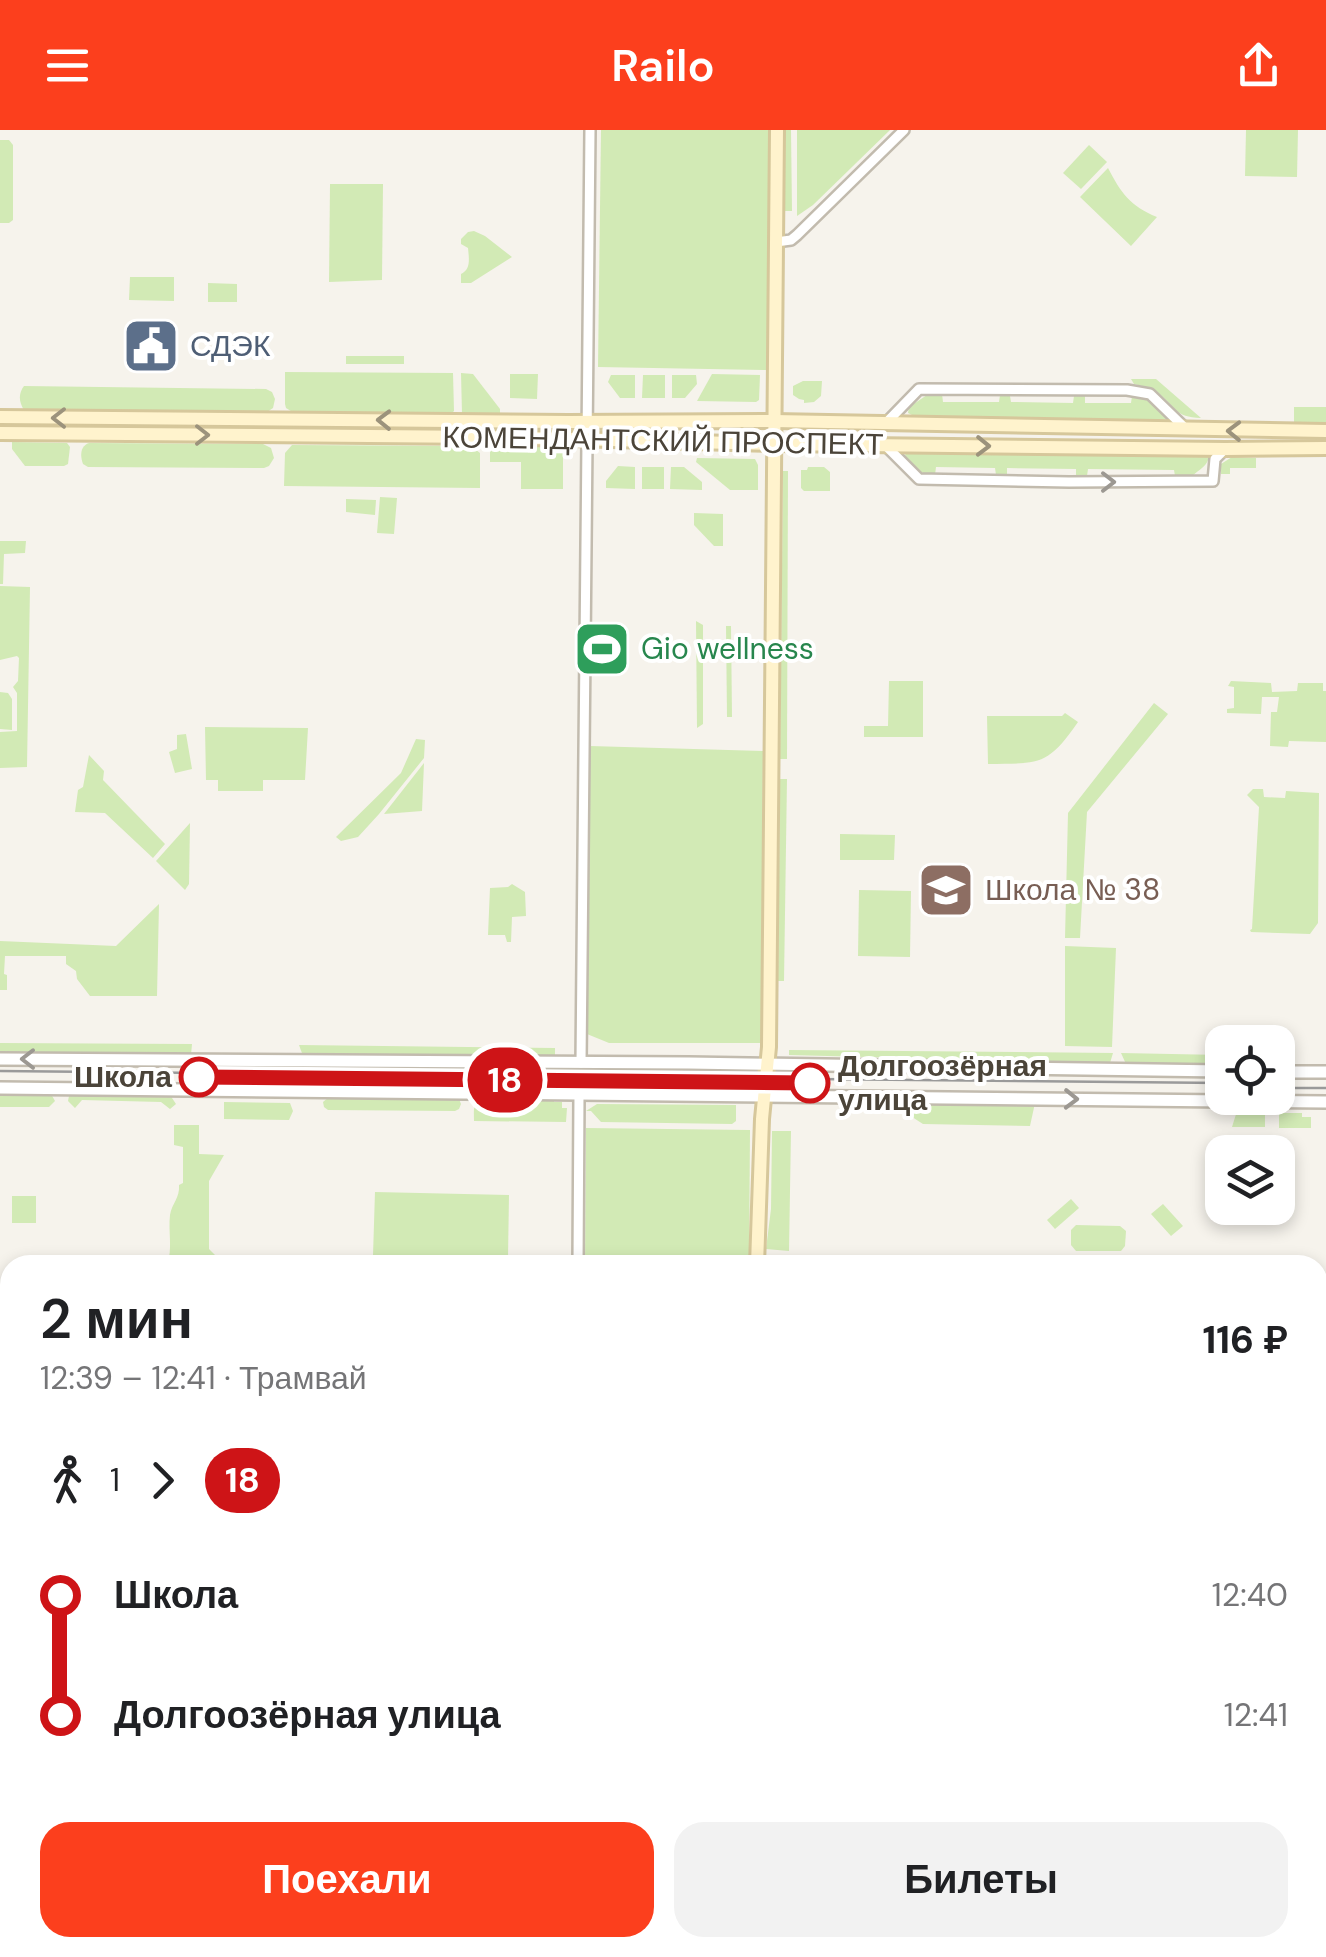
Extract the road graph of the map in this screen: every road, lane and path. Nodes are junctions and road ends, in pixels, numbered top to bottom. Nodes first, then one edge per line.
1 (590, 130) edge
2 (777, 130) edge
3 (904, 130) edge
4 (776, 242) junction
5 (0, 417) edge
6 (774, 421) junction
7 (586, 422) junction
8 (886, 424) junction
9 (1186, 430) junction
10 (1326, 431) edge
11 (0, 433) edge
12 (586, 440) junction
13 (774, 444) junction
14 (885, 445) junction
15 (1326, 448) edge
16 (1226, 450) junction
17 (0, 1058) edge
18 (581, 1062) junction
19 (767, 1064) junction
20 (1205, 1071) edge
21 (1295, 1072) edge
22 (1326, 1072) edge
23 (0, 1088) edge
24 (579, 1094) junction
25 (764, 1096) junction
26 (1326, 1102) edge
27 (578, 1255) edge
28 (758, 1255) edge

1 - 7 street
2 - 4 main road
3 - 4 street
4 - 6 main road
7 -> 5 main road, КОМЕНДАНТСКИЙ ПРОСПЕКТ
6 - 7 main road, КОМЕНДАНТСКИЙ ПРОСПЕКТ
6 - 8 main road, КОМЕНДАНТСКИЙ ПРОСПЕКТ
6 - 13 main road
7 - 12 street
8 - 9 main road, КОМЕНДАНТСКИЙ ПРОСПЕКТ
8 - 9 street
10 -> 9 main road, КОМЕНДАНТСКИЙ ПРОСПЕКТ
11 -> 12 main road, КОМЕНДАНТСКИЙ ПРОСПЕКТ
12 - 13 main road, КОМЕНДАНТСКИЙ ПРОСПЕКТ
12 - 18 street
13 - 14 main road, КОМЕНДАНТСКИЙ ПРОСПЕКТ
13 - 19 main road
14 -> 16 main road, КОМЕНДАНТСКИЙ ПРОСПЕКТ
14 -> 16 street
15 - 16 main road, КОМЕНДАНТСКИЙ ПРОСПЕКТ
18 -> 17 street
18 - 19 street
19 - 20 street
19 - 25 main road
21 - 22 street
23 - 24 street
24 - 25 street
24 - 27 street
25 -> 26 street
25 - 28 main road

